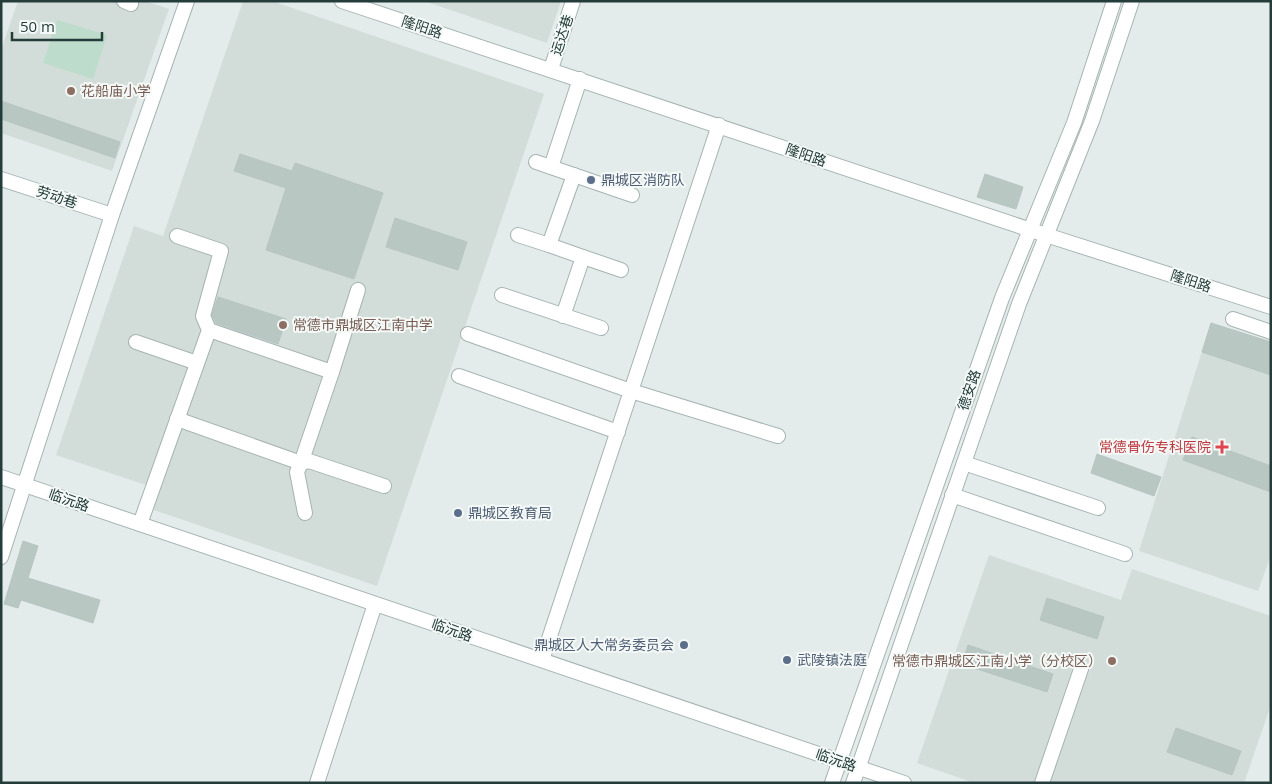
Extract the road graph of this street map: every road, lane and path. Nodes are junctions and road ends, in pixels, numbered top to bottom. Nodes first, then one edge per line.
1 (187, 1) edge
2 (342, 1) edge
3 (573, 1) edge
4 (1114, 1) edge
5 (1132, 1) edge
6 (551, 70) junction
7 (580, 79) junction
8 (719, 126) junction
9 (536, 162) dead end
10 (550, 167) junction
11 (574, 175) junction
12 (1, 178) edge
13 (632, 195) dead end
14 (112, 215) junction
15 (1030, 230) junction
16 (518, 235) dead end
17 (1046, 235) junction
18 (177, 236) dead end
19 (549, 245) junction
20 (583, 257) junction
21 (621, 270) dead end
22 (358, 290) dead end
23 (502, 295) dead end
24 (1271, 307) edge
25 (563, 316) junction
26 (1233, 319) dead end
27 (601, 328) dead end
28 (208, 330) junction
29 (1271, 332) edge
30 (468, 334) dead end
31 (136, 342) dead end
32 (197, 363) junction
33 (332, 372) junction
34 (458, 376) dead end
35 (631, 391) junction
36 (177, 419) junction
37 (618, 432) junction
38 (778, 436) dead end
39 (301, 462) junction
40 (964, 463) junction
41 (1, 476) edge
42 (25, 485) junction
43 (384, 486) dead end
44 (952, 495) junction
45 (1098, 508) dead end
46 (305, 513) dead end
47 (140, 524) junction
48 (1125, 554) dead end
49 (1, 556) edge
50 (375, 604) junction
51 (542, 660) junction
52 (1081, 669) dead end
53 (839, 761) junction
54 (858, 767) junction
55 (317, 783) edge
56 (832, 783) edge
57 (853, 783) edge
58 (904, 783) edge
59 (1042, 783) edge

1 - 14 street
2 - 6 street, 隆阳路
3 - 6 street, 运达巷
4 - 15 street, 德安路
5 - 17 street, 德安路
6 - 7 street, 隆阳路
7 - 8 street, 隆阳路
7 - 10 street
8 - 15 street, 隆阳路
8 - 35 street
9 - 10 street
10 - 11 street
11 - 13 street
11 - 19 street
12 - 14 street, 劳动巷
14 - 42 street
15 - 17 street, 隆阳路
15 - 53 street, 德安路
16 - 19 street
17 - 24 street, 隆阳路
17 - 40 street, 德安路
18 - 28 street
19 - 20 street
20 - 21 street
20 - 25 street
22 - 33 street
23 - 25 street
25 - 27 street
26 - 29 street
28 - 32 street
28 - 33 street
30 - 35 street
31 - 32 street
32 - 36 street
33 - 39 street
34 - 37 street
35 - 37 street
35 - 38 street
36 - 39 street
36 - 47 street
37 - 51 street
39 - 43 street
39 - 46 street
40 - 44 street, 德安路
40 - 45 street
41 - 42 street, 临沅路
42 - 47 street, 临沅路
42 - 49 street
44 - 48 street
44 - 54 street, 德安路
47 - 50 street, 临沅路
50 - 51 street, 临沅路
50 - 55 street
51 - 53 street, 临沅路
52 - 59 street
53 - 54 street, 临沅路
53 - 56 street, 德安路
54 - 57 street, 德安路
54 - 58 street, 临沅路

